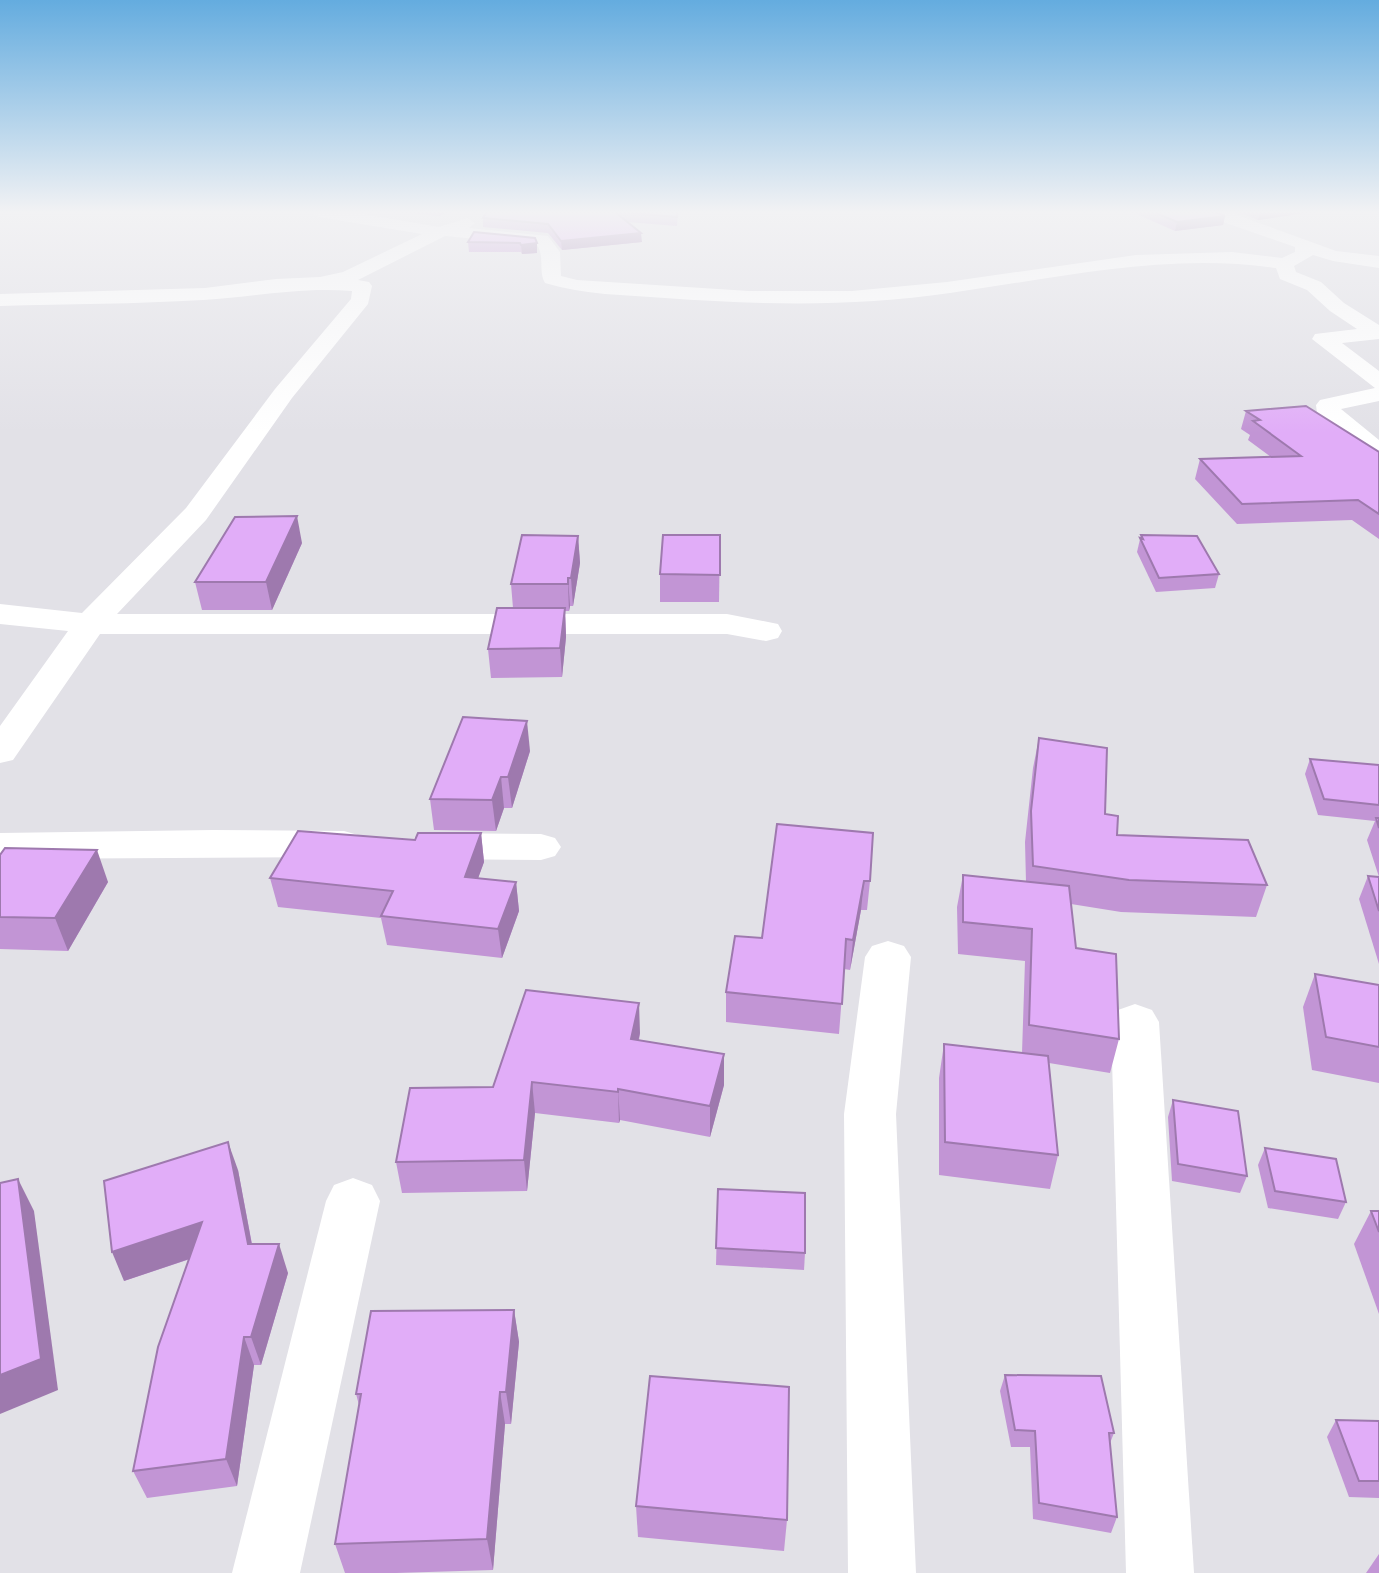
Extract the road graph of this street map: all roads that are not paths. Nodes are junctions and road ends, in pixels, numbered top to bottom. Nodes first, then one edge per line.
1 (273, 285) edge
2 (354, 285) edge
3 (589, 285) edge
4 (972, 285) edge
5 (1313, 285) edge
6 (0, 300) edge
7 (1378, 333) edge
8 (1379, 382) edge
9 (1379, 394) edge
10 (1379, 452) edge
11 (0, 614) edge
12 (90, 624) junction
13 (766, 631) dead end
14 (0, 751) edge
15 (0, 846) edge
16 (541, 847) dead end
17 (888, 957) dead end
18 (1135, 1022) dead end
19 (353, 1201) dead end
20 (266, 1573) edge
21 (882, 1573) edge
22 (1160, 1573) edge

1 - 6 street
2 - 12 street
3 - 4 street
5 - 7 street
7 - 8 street
9 - 10 street
11 - 12 street
12 - 13 street
12 - 14 street
15 - 16 street
17 - 21 street
18 - 22 street
19 - 20 street

